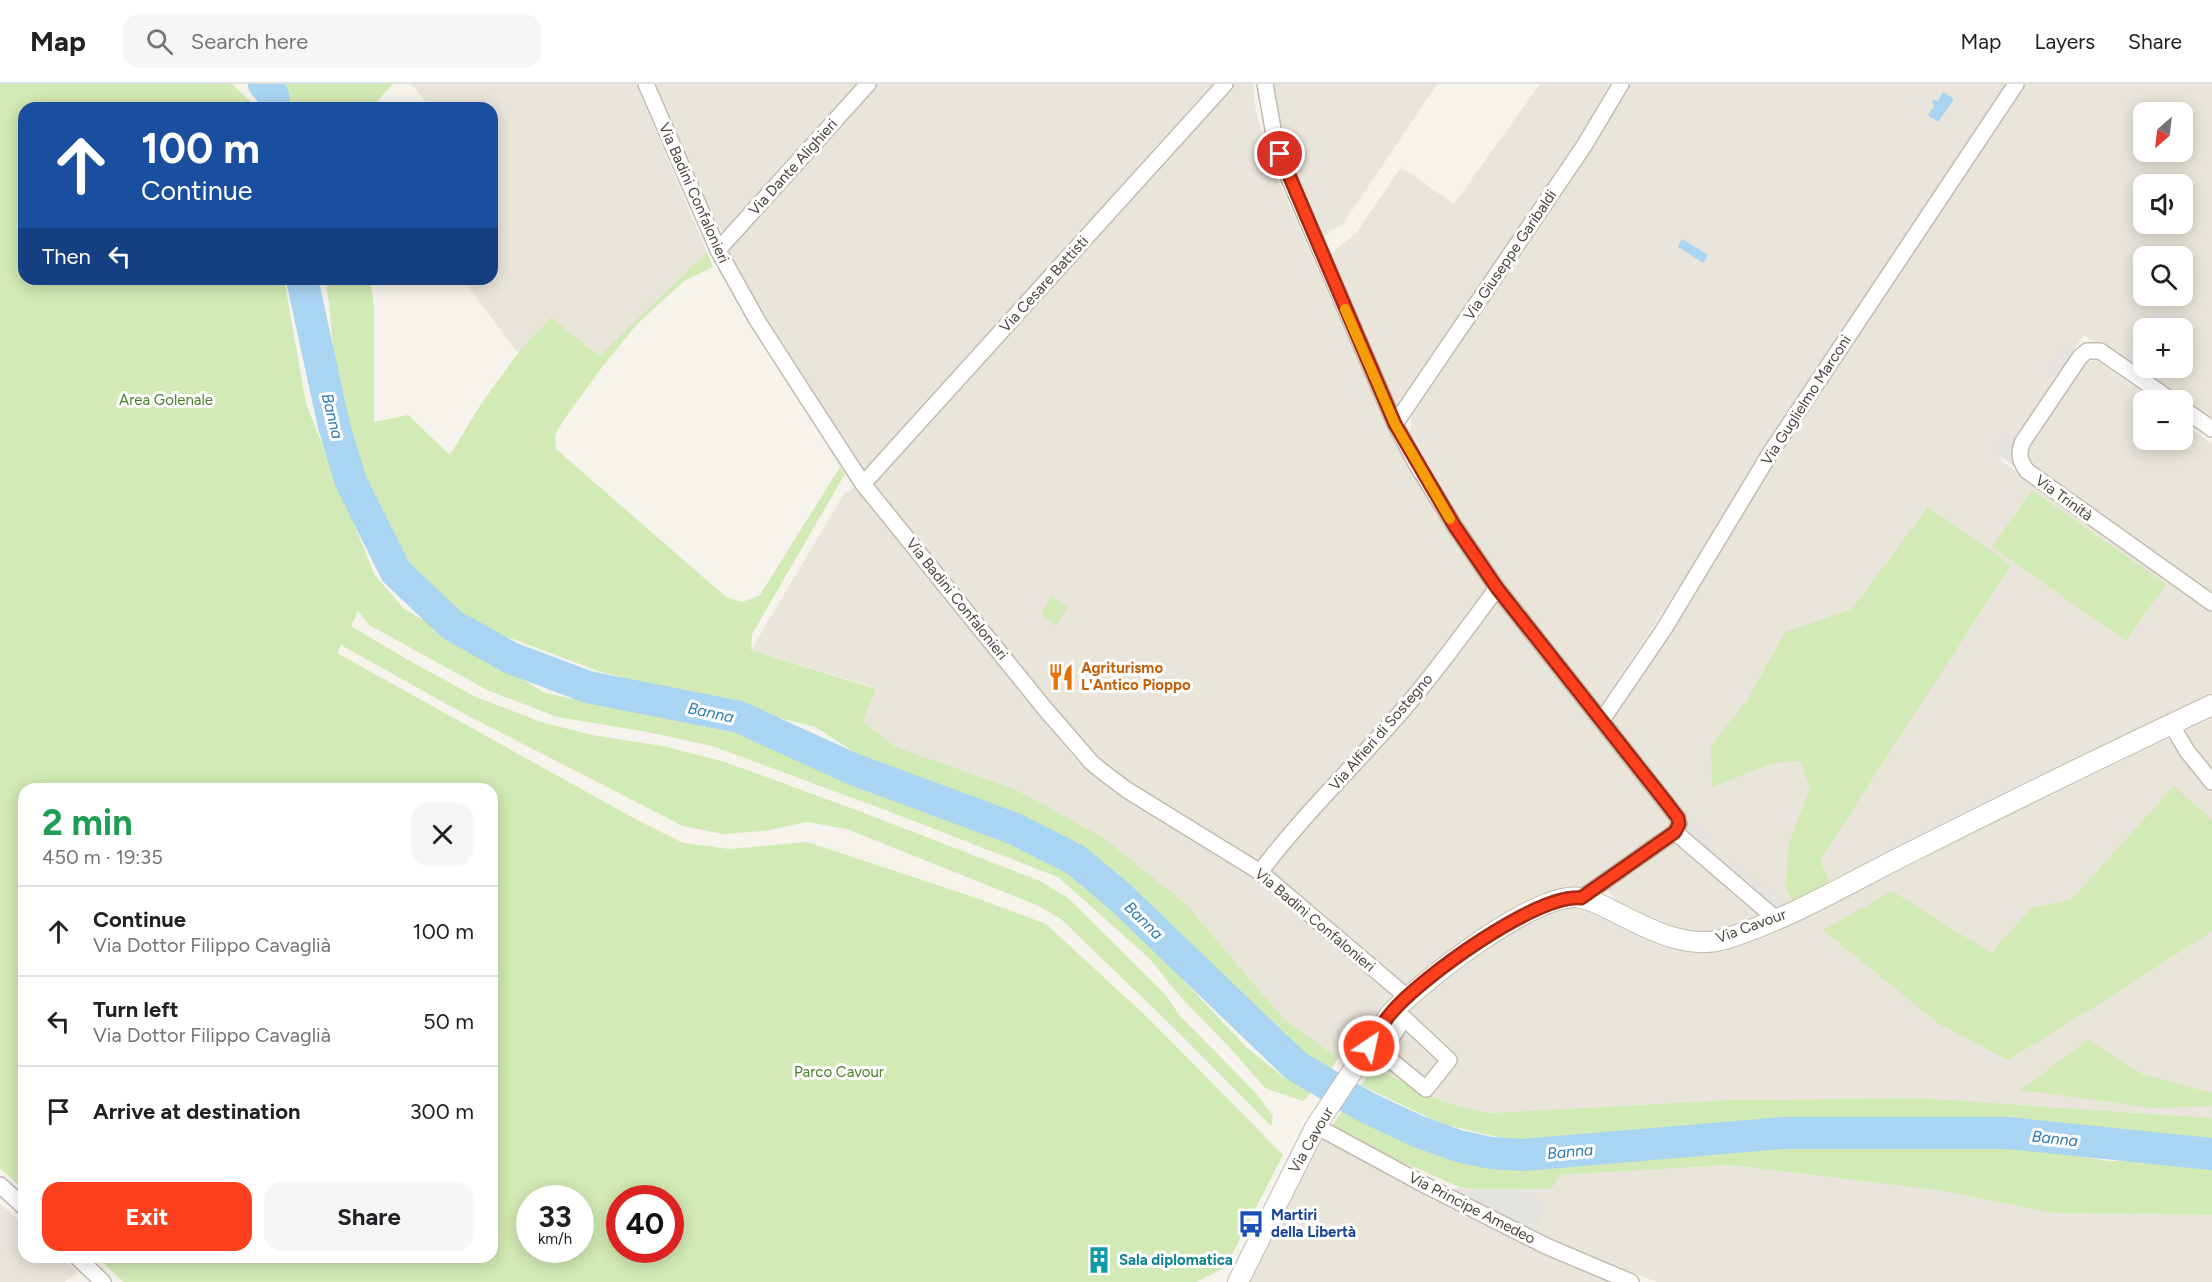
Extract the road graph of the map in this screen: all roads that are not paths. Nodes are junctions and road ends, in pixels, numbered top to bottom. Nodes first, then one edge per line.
1 (646, 84) edge
2 (868, 84) edge
3 (1226, 84) edge
4 (1265, 84) edge
5 (1621, 84) edge
6 (2016, 84) edge
7 (718, 250) junction
8 (2157, 390) edge
9 (2193, 416) edge
10 (1395, 424) junction
11 (2212, 429) edge
12 (863, 484) junction
13 (1497, 588) junction
14 (2212, 603) edge
15 (2212, 705) edge
16 (1602, 720) junction
17 (2171, 724) junction
18 (2212, 782) edge
19 (1675, 832) junction
20 (1260, 872) junction
21 (1581, 898) junction
22 (1775, 918) junction
23 (1407, 997) junction
24 (1382, 1053) joint
25 (1318, 1123) junction
26 (0, 1185) edge
27 (18, 1202) edge
28 (83, 1263) edge
29 (103, 1282) edge
30 (1238, 1282) edge
31 (1631, 1282) edge

1 - 7 street, Via Badini Confalonieri
2 - 7 street, Via Dante Alighieri
3 - 12 street, Via Cesare Battisti
4 - 10 street
5 - 10 street, Via Giuseppe Garibaldi
6 - 16 street, Via Guglielmo Marconi
7 - 12 street, Via Badini Confalonieri
8 - 14 street, Via Trinità
9 - 11 street
10 - 13 street
12 - 20 street, Via Badini Confalonieri
13 - 16 street
13 - 20 street, Via Alfieri di Sostegno
15 - 17 street
16 - 19 street
17 - 18 street
17 - 22 street, Via Cavour
19 - 21 street
19 - 22 street
20 - 23 street, Via Badini Confalonieri
21 - 22 street, Via Cavour
21 - 23 street, Via Cavour
23 - 25 street, Via Cavour
24 - 24 street
25 - 30 street, Via Cavour
25 - 31 street, Via Principe Amedeo
26 - 27 street
28 - 29 street

